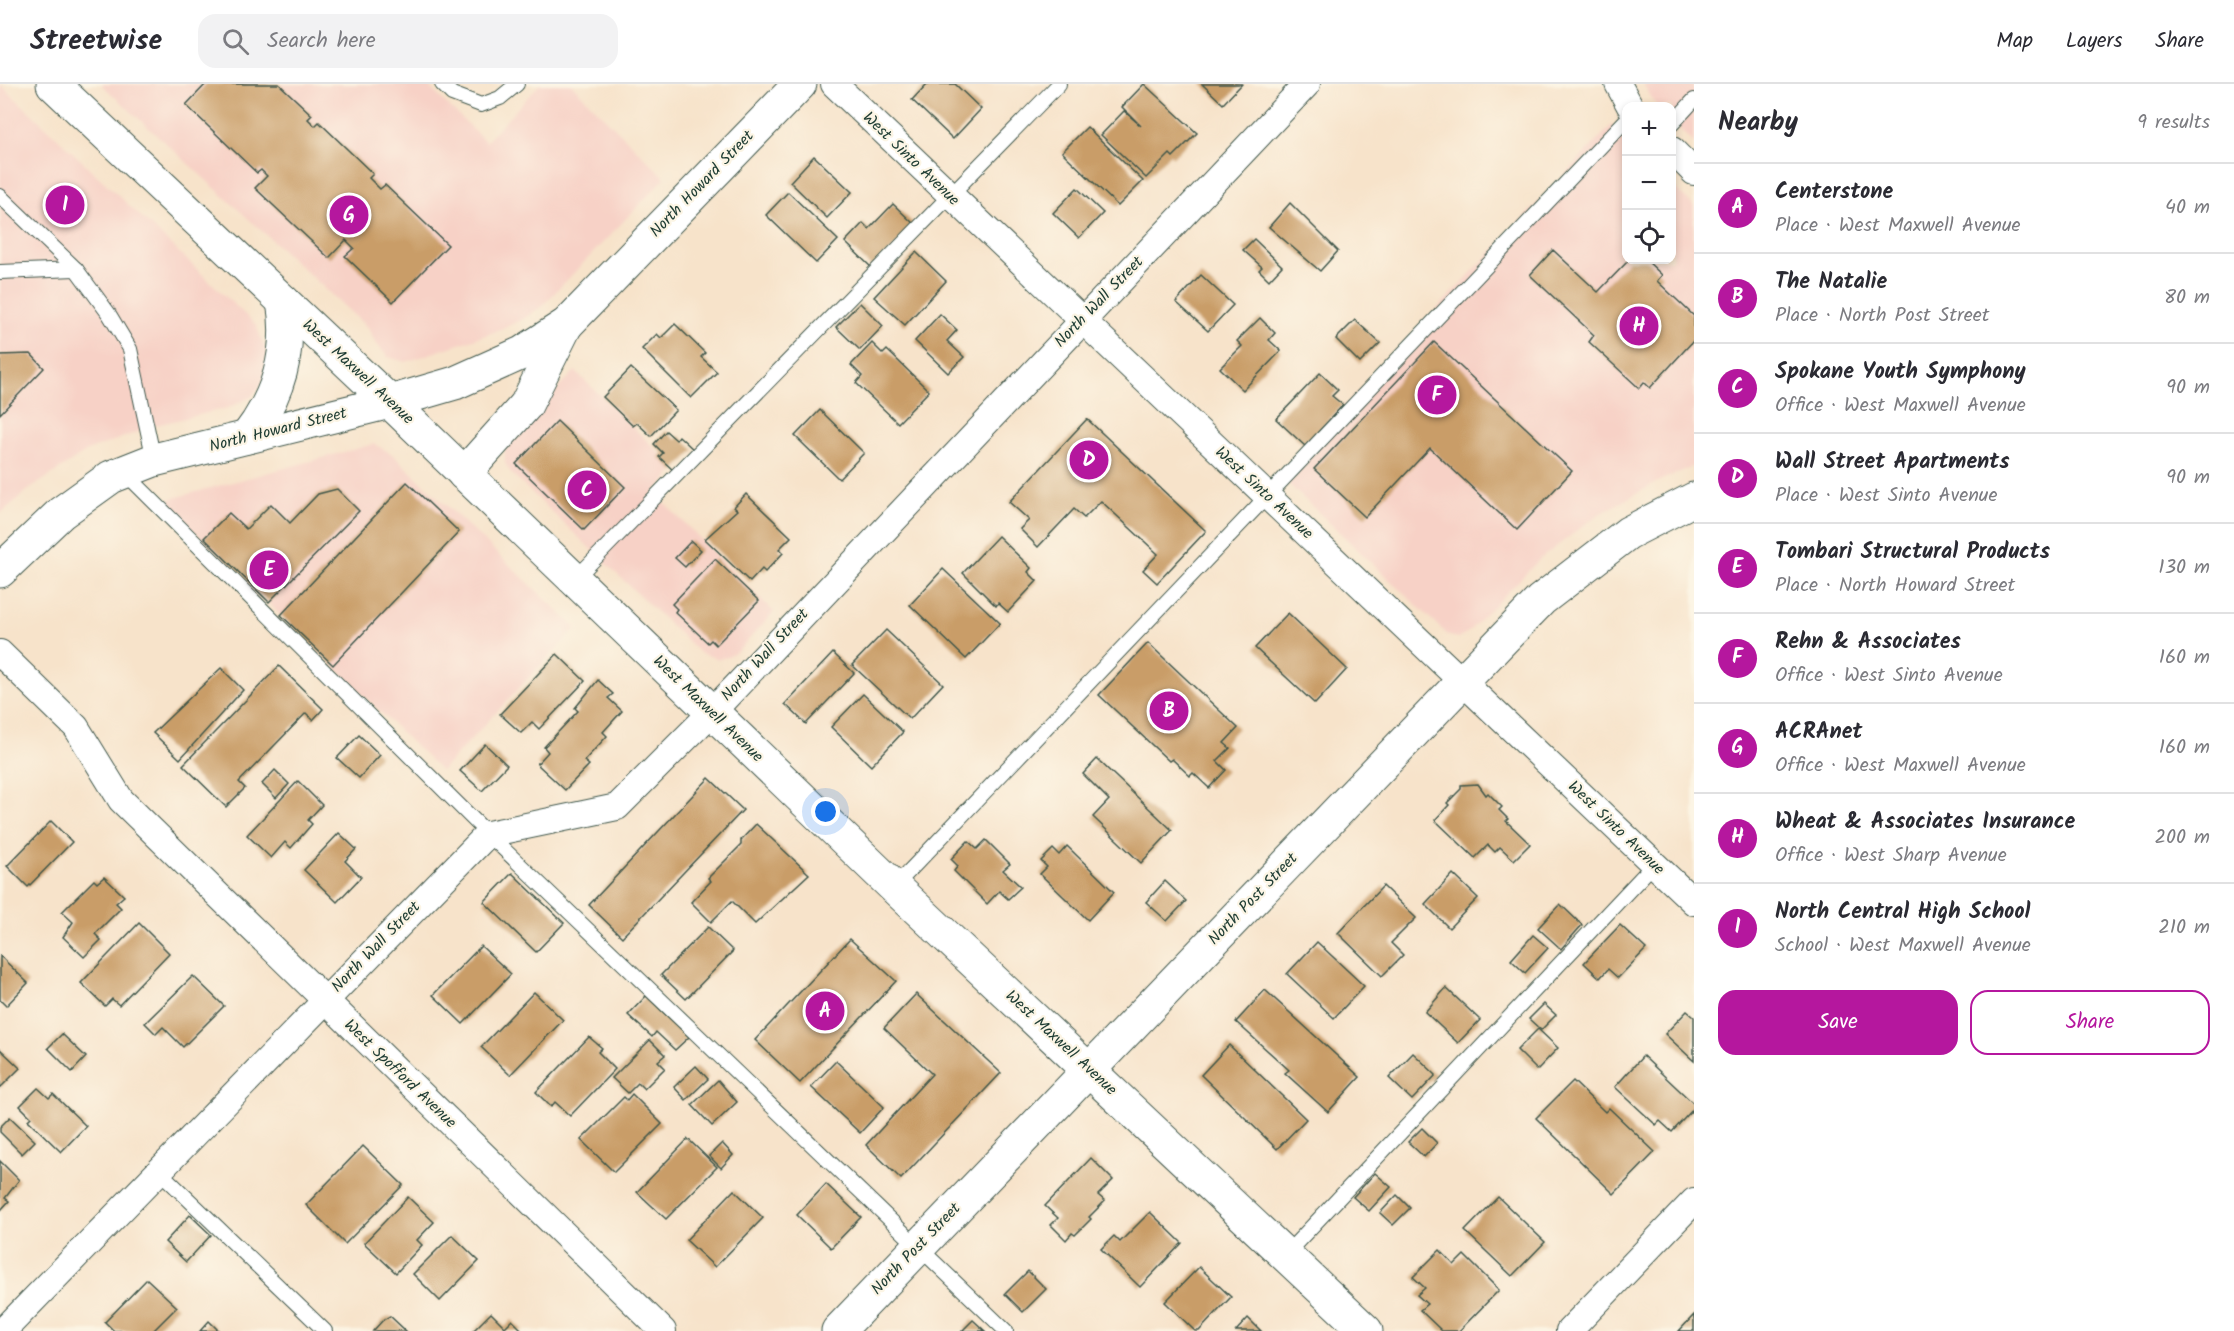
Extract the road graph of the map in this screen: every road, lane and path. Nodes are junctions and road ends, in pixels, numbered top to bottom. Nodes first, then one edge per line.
1 (53, 84) edge
2 (442, 84) edge
3 (517, 84) edge
4 (800, 84) edge
5 (834, 84) edge
6 (1059, 84) edge
7 (1307, 84) edge
8 (1618, 84) edge
9 (1694, 100) edge
10 (1628, 102) edge
11 (1676, 119) edge
12 (1622, 124) edge
13 (1676, 155) edge
14 (1694, 172) edge
15 (0, 196) edge
16 (950, 196) junction
17 (75, 270) junction
18 (0, 272) edge
19 (283, 301) junction
20 (1081, 322) junction
21 (567, 324) junction
22 (390, 402) junction
23 (247, 437) junction
24 (154, 460) junction
25 (124, 472) junction
26 (464, 474) junction
27 (1266, 496) junction
28 (1694, 499) edge
29 (0, 571) edge
30 (574, 580) junction
31 (0, 653) edge
32 (1463, 681) junction
33 (712, 712) junction
34 (488, 834) junction
35 (1654, 864) junction
36 (894, 887) junction
37 (1694, 902) edge
38 (325, 1000) junction
39 (1089, 1069) junction
40 (158, 1170) junction
41 (1694, 1201) edge
42 (918, 1245) junction
43 (1285, 1255) junction
44 (3, 1331) edge
45 (325, 1331) edge
46 (663, 1331) edge
47 (838, 1331) edge
48 (1006, 1331) edge
49 (1366, 1331) edge
50 (1569, 1331) edge

1 - 19 street, West Maxwell Avenue
2 - 3 lane
4 - 21 street, North Howard Street
5 - 16 street, West Sinto Avenue
6 - 16 lane
7 - 20 street, North Wall Street
8 - 10 street
9 - 11 lane
12 - 27 lane
13 - 14 street
15 - 17 lane
16 - 20 street, West Sinto Avenue
16 - 30 lane
17 - 18 lane
17 - 24 lane
19 - 22 street, West Maxwell Avenue
19 - 23 street
20 - 27 street, West Sinto Avenue
20 - 33 street, North Wall Street
21 - 22 street, North Howard Street
21 - 26 street
22 - 23 street, North Howard Street
22 - 26 street, West Maxwell Avenue
23 - 24 street, North Howard Street
24 - 25 street, North Howard Street
25 - 29 street, North Howard Street
25 - 34 lane
26 - 30 street, West Maxwell Avenue
27 - 32 street, West Sinto Avenue
27 - 36 lane
28 - 32 street, North Post Street
30 - 33 street, West Maxwell Avenue
31 - 38 street, West Spofford Avenue
32 - 35 street, West Sinto Avenue
32 - 39 street, North Post Street
33 - 34 street, North Wall Street
33 - 36 street, West Maxwell Avenue
34 - 38 street, North Wall Street
34 - 42 lane
35 - 37 street, West Sinto Avenue
35 - 43 lane
36 - 39 street, West Maxwell Avenue
38 - 40 street, North Wall Street
38 - 46 street, West Spofford Avenue
39 - 42 street, North Post Street
39 - 43 street, West Maxwell Avenue
40 - 44 street, North Wall Street
40 - 45 lane
41 - 50 street
42 - 47 street, North Post Street
42 - 48 lane
43 - 49 street, West Maxwell Avenue

